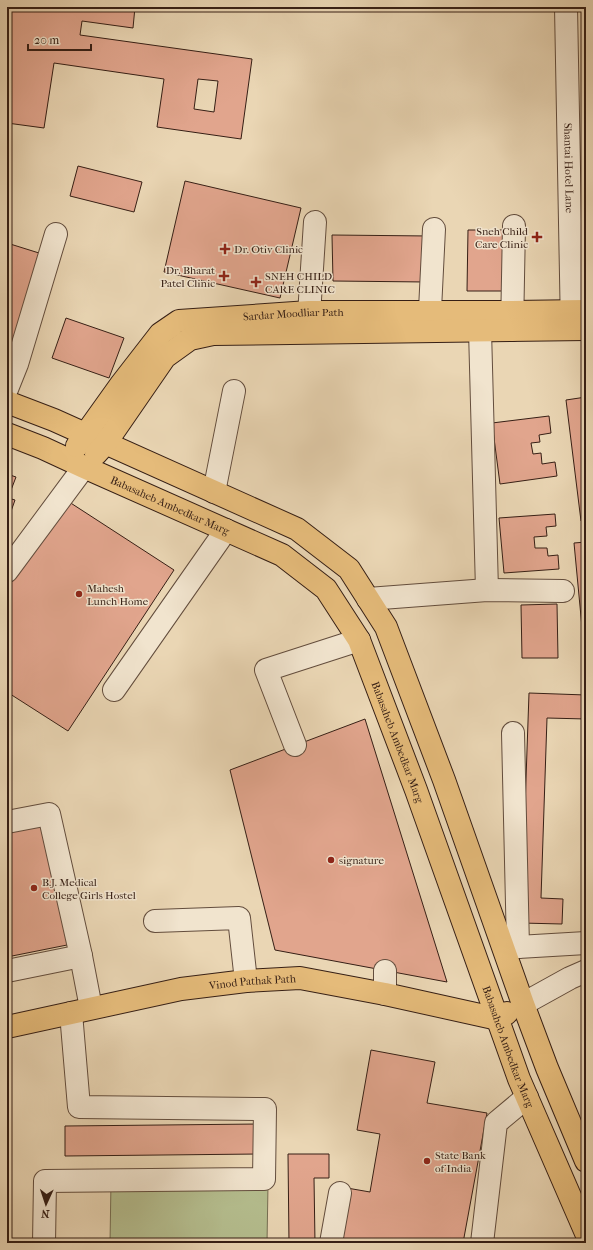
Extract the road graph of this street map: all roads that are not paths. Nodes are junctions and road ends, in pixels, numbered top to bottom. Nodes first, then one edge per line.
1 (566, 7) edge
2 (578, 208) edge
3 (314, 222) dead end
4 (514, 226) dead end
5 (434, 229) dead end
6 (56, 234) dead end
7 (579, 320) edge
8 (512, 321) junction
9 (308, 322) junction
10 (429, 322) junction
11 (480, 330) junction
12 (7, 389) edge
13 (234, 391) dead end
14 (7, 402) edge
15 (7, 434) edge
16 (95, 439) junction
17 (76, 463) junction
18 (214, 492) junction
19 (226, 530) junction
20 (7, 571) edge
21 (487, 590) junction
22 (563, 591) dead end
23 (368, 599) junction
24 (359, 640) junction
25 (114, 690) dead end
26 (513, 733) dead end
27 (295, 745) dead end
28 (7, 822) edge
29 (155, 921) dead end
30 (586, 943) edge
31 (511, 949) junction
32 (81, 956) junction
33 (7, 971) edge
34 (385, 971) dead end
35 (586, 971) edge
36 (246, 981) junction
37 (385, 994) junction
38 (523, 1004) junction
39 (81, 1011) junction
40 (498, 1019) junction
41 (7, 1027) edge
42 (527, 1097) junction
43 (586, 1161) edge
44 (340, 1193) dead end
45 (586, 1233) edge
46 (44, 1243) edge
47 (331, 1243) edge
48 (482, 1243) edge

1 - 2 street, Shantai Hotel Lane
2 - 7 street, Shantai Hotel Lane
3 - 9 street
4 - 8 street
5 - 10 street
6 - 12 street
7 - 8 main road, Sardar Moodliar Path
8 - 10 main road, Sardar Moodliar Path
8 - 11 main road, Sardar Moodliar Path
9 - 10 main road, Sardar Moodliar Path
9 - 16 main road, Sardar Moodliar Path
10 - 11 main road, Sardar Moodliar Path
11 - 21 street
13 - 18 street
14 - 16 main road
15 - 17 main road, Babasaheb Ambedkar Marg
16 - 17 main road, Sardar Moodliar Path
16 - 18 main road
17 - 19 main road, Babasaheb Ambedkar Marg
17 - 20 street
18 - 23 main road
19 - 24 main road, Babasaheb Ambedkar Marg
19 - 25 street
21 - 22 street
21 - 23 street
23 - 31 main road
24 - 27 street
24 - 40 main road, Babasaheb Ambedkar Marg
26 - 31 street
28 - 32 street
29 - 36 street
30 - 31 street
31 - 38 main road
32 - 33 street
32 - 39 street
34 - 37 street
35 - 38 street
36 - 37 main road, Vinod Pathak Path
36 - 39 main road, Vinod Pathak Path
37 - 40 main road, Vinod Pathak Path
38 - 40 main road
38 - 43 main road
39 - 41 main road, Vinod Pathak Path
39 - 46 street
40 - 42 main road, Babasaheb Ambedkar Marg
42 - 45 main road, Babasaheb Ambedkar Marg
42 - 48 street
44 - 47 street

